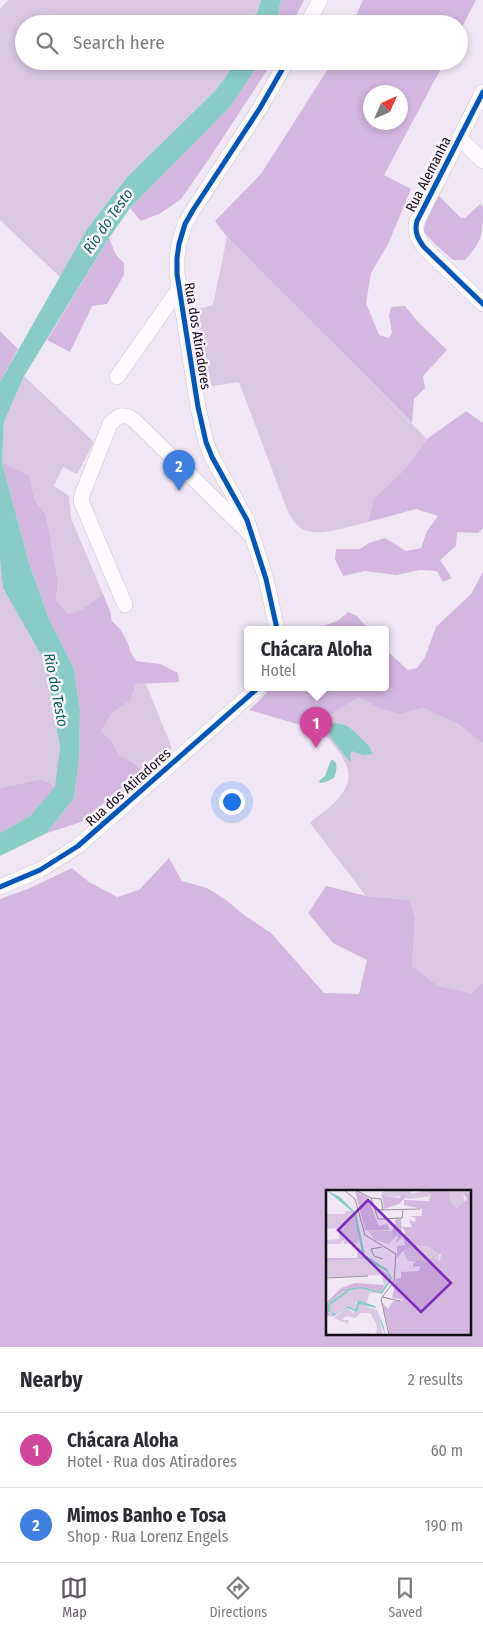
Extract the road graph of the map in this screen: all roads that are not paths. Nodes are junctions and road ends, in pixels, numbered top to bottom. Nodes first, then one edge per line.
1 (320, 0) edge
2 (312, 15) edge
3 (282, 70) edge
4 (483, 92) edge
5 (459, 138) junction
6 (483, 161) edge
7 (178, 290) junction
8 (483, 304) edge
9 (117, 378) dead end
10 (253, 537) junction
11 (125, 605) dead end
12 (276, 626) edge
13 (254, 691) edge
14 (0, 887) edge

1 - 2 street
3 - 7 street, Rua dos Atiradores
4 - 5 street, Rua Alemanha
5 - 6 street
5 - 8 street, Rua Alemanha
7 - 9 street
7 - 10 street, Rua dos Atiradores
10 - 11 street
10 - 12 street, Rua dos Atiradores
13 - 14 street, Rua dos Atiradores

